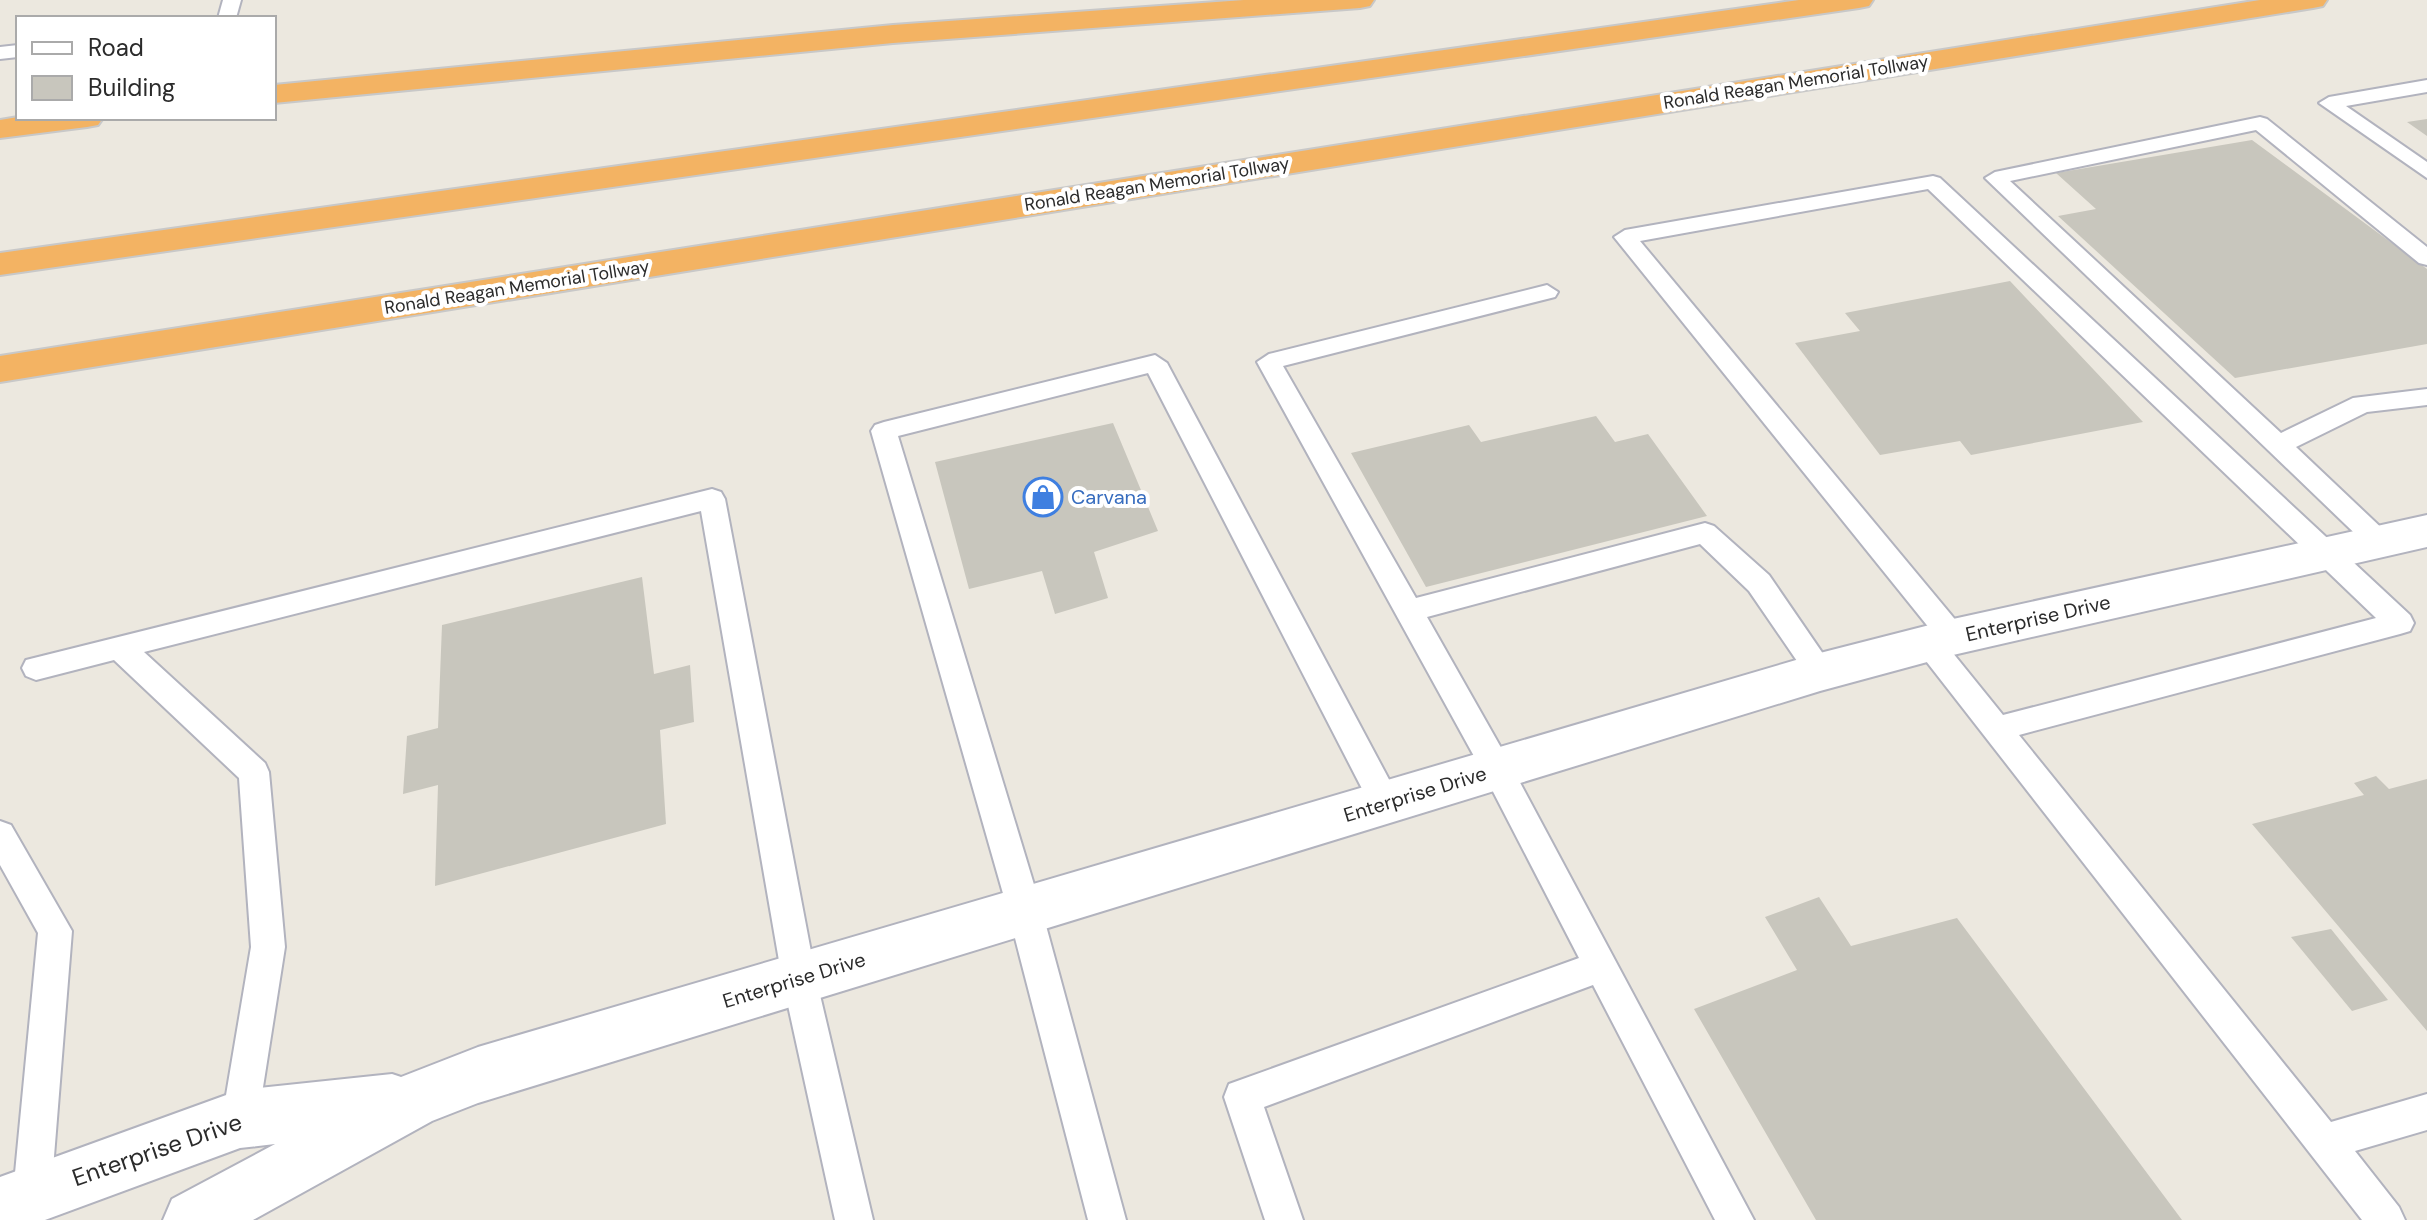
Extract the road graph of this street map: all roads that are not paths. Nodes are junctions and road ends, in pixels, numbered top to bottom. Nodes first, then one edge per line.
1 (1360, 0) edge
2 (1697, 0) edge
3 (1859, 0) edge
4 (2313, 0) edge
5 (1518, 50) junction
6 (2427, 86) edge
7 (276, 94) edge
8 (71, 120) edge
9 (0, 129) edge
10 (2427, 172) edge
11 (2427, 258) edge
12 (0, 264) edge
13 (1547, 292) dead end
14 (0, 369) edge
15 (2427, 397) edge
16 (2278, 445) junction
17 (2427, 531) edge
18 (2380, 542) junction
19 (2326, 554) junction
20 (1408, 611) junction
21 (1941, 640) junction
22 (119, 647) junction
23 (36, 668) dead end
24 (1820, 672) junction
25 (1996, 729) junction
26 (1497, 769) junction
27 (1385, 802) junction
28 (0, 835) edge
29 (1025, 911) junction
30 (1601, 966) junction
31 (799, 978) junction
32 (414, 1100) junction
33 (2427, 1112) edge
34 (240, 1119) junction
35 (2324, 1142) junction
36 (16, 1200) edge
37 (193, 1220) edge
38 (854, 1220) edge
39 (1107, 1220) edge
40 (1284, 1220) edge
41 (1735, 1220) edge
42 (2386, 1220) edge

1 - 7 highway
2 - 5 highway
3 - 5 highway
4 - 14 highway, Ronald Reagan Memorial Tollway
5 - 12 highway
6 - 10 lane
8 - 9 highway
11 - 16 lane
13 - 20 lane
15 - 16 lane
16 - 18 lane
17 - 18 street, Enterprise Drive
18 - 19 street, Enterprise Drive
19 - 21 street, Enterprise Drive
19 - 21 lane
19 - 25 lane
20 - 24 lane
20 - 26 lane
21 - 24 street, Enterprise Drive
21 - 25 lane
22 - 23 lane
22 - 31 lane
22 - 34 lane
24 - 26 street, Enterprise Drive
25 - 35 lane
26 - 27 street, Enterprise Drive
26 - 30 lane
27 - 29 street, Enterprise Drive
27 - 29 lane
28 - 36 lane
29 - 31 street, Enterprise Drive
29 - 39 lane
30 - 40 lane
30 - 41 lane
31 - 32 street, Enterprise Drive
31 - 38 lane
32 - 34 street, Enterprise Drive
32 - 37 street, Enterprise Drive
33 - 35 lane
34 - 36 street, Enterprise Drive
35 - 42 lane

